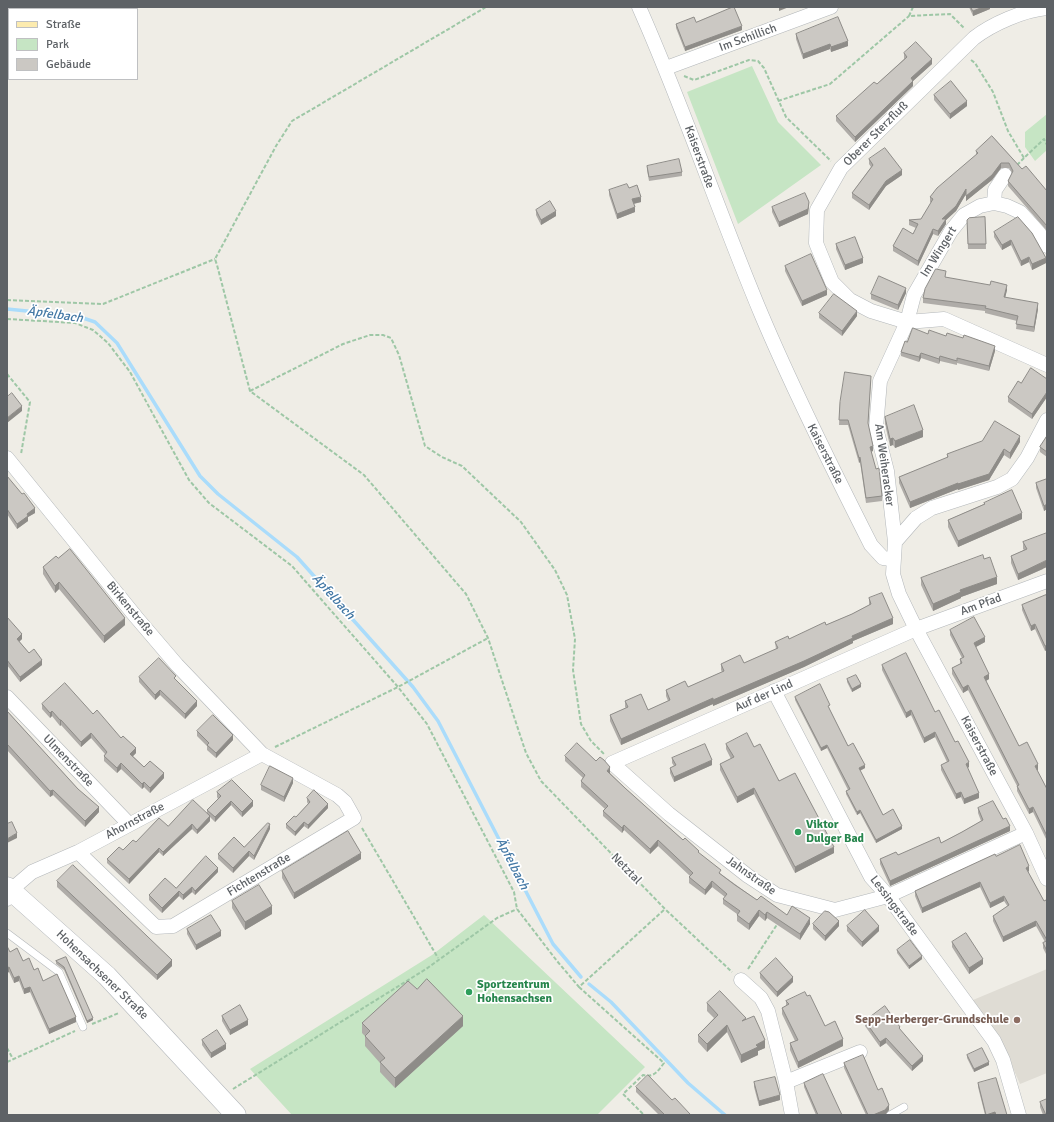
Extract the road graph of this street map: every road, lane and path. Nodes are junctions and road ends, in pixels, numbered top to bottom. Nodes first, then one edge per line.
1 (486, 7) edge
2 (639, 7) edge
3 (830, 7) edge
4 (913, 7) edge
5 (1047, 8) edge
6 (909, 16) junction
7 (966, 30) dead end
8 (960, 50) junction
9 (666, 68) junction
10 (778, 101) junction
11 (1047, 137) edge
12 (1044, 140) junction
13 (1047, 145) edge
14 (841, 168) junction
15 (1005, 175) dead end
16 (994, 203) junction
17 (1047, 246) edge
18 (215, 259) junction
19 (7, 300) edge
20 (7, 319) edge
21 (907, 322) junction
22 (1047, 365) edge
23 (7, 374) edge
24 (250, 391) junction
25 (1047, 421) edge
26 (7, 458) edge
27 (18, 474) junction
28 (895, 542) junction
29 (892, 559) junction
30 (1047, 581) edge
31 (916, 628) junction
32 (488, 638) junction
33 (398, 687) junction
34 (774, 692) junction
35 (7, 697) edge
36 (262, 754) junction
37 (612, 763) junction
38 (354, 818) junction
39 (129, 824) junction
40 (1026, 833) junction
41 (78, 852) junction
42 (1047, 879) edge
43 (8, 892) edge
44 (888, 896) junction
45 (794, 900) junction
46 (516, 909) junction
47 (665, 909) junction
48 (7, 933) edge
49 (438, 958) junction
50 (741, 980) junction
51 (579, 987) junction
52 (135, 1006) junction
53 (83, 1028) junction
54 (7, 1048) edge
55 (860, 1052) dead end
56 (13, 1059) junction
57 (7, 1062) edge
58 (786, 1082) junction
59 (220, 1097) junction
60 (904, 1107) dead end
61 (236, 1115) edge
62 (644, 1115) edge
63 (792, 1115) edge
64 (890, 1115) edge
65 (1019, 1115) edge

1 - 18 path
2 - 9 street, Kaiserstraße
3 - 9 street, Im Schillich
4 - 6 path
5 - 8 street, Oberer Sterzfluß
6 - 7 path
6 - 10 path
8 - 12 path
8 - 14 street, Oberer Sterzfluß
9 - 10 path
9 - 29 street, Kaiserstraße
10 - 14 path
11 - 12 path
12 - 13 path
14 - 21 street, Oberer Sterzfluß
15 - 16 street
16 - 17 street
16 - 21 street, Im Wingert
18 - 19 path
18 - 24 path
20 - 33 path
21 - 22 street, Oberer Sterzfluß
21 - 28 street, Am Weiheracker
23 - 27 path
24 - 32 path, Netztal
24 - 37 path
25 - 28 street
26 - 27 street, Birkenstraße
27 - 36 street, Birkenstraße
28 - 29 street, Am Weiheracker
29 - 31 street, Kaiserstraße
30 - 31 street, Am Pfad
31 - 34 street, Auf der Lind
31 - 40 street, Kaiserstraße
32 - 33 path
32 - 47 path, Netztal
33 - 36 path
33 - 46 path
34 - 37 street, Auf der Lind
34 - 44 street, Lessingstraße
35 - 39 street, Ulmenstraße
36 - 38 street
36 - 39 street, Ahornstraße
37 - 45 street, Jahnstraße
38 - 41 street, Fichtenstraße
38 - 49 path
39 - 41 street, Ahornstraße
40 - 42 street, Kaiserstraße
40 - 44 street, Jahnstraße
41 - 43 street, Ahornstraße
43 - 52 street, Hohensachsener Straße
44 - 45 street, Jahnstraße
44 - 65 street, Lessingstraße
45 - 50 path
46 - 49 path
46 - 51 path
47 - 50 path, Netztal
47 - 51 path
48 - 53 lane
49 - 59 path
50 - 58 street
51 - 62 path
52 - 53 path
52 - 59 street, Hohensachsener Straße
53 - 56 path
54 - 56 path
55 - 58 street
56 - 57 path
58 - 63 street
59 - 61 street, Hohensachsener Straße
60 - 64 lane

